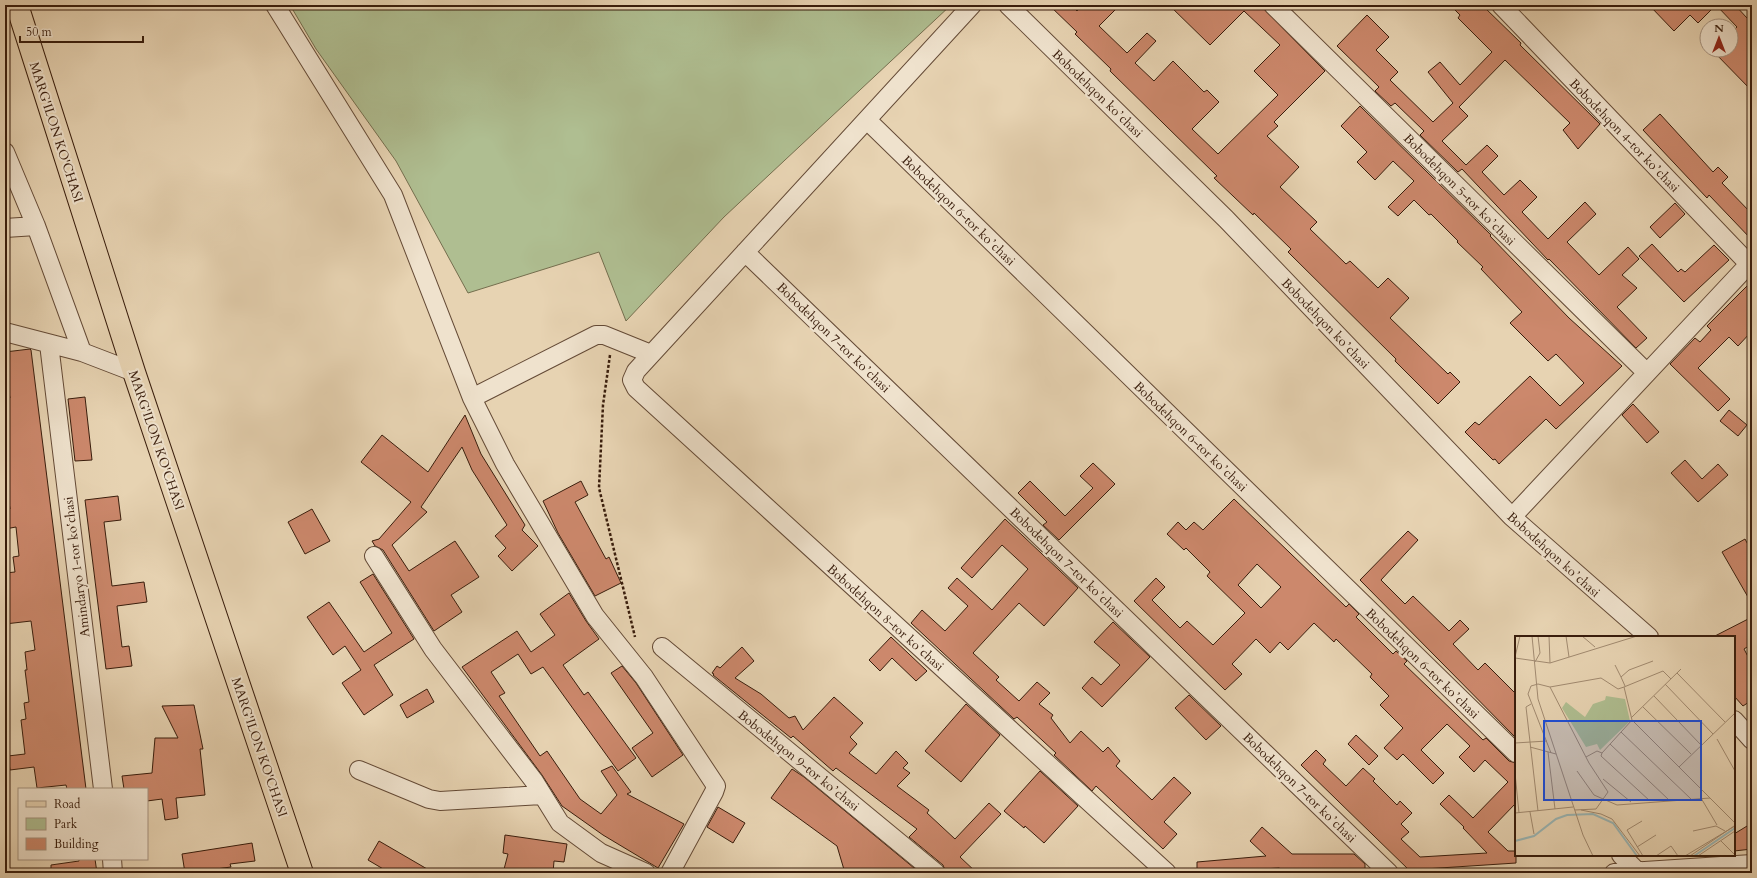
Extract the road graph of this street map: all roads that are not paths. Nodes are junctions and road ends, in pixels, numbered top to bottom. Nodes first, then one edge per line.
1 (17, 5) edge
2 (275, 5) edge
3 (972, 5) edge
4 (1008, 5) edge
5 (1272, 5) edge
6 (1502, 5) edge
7 (866, 120) junction
8 (5, 152) edge
9 (36, 226) junction
10 (5, 228) edge
11 (745, 252) junction
12 (1750, 263) edge
13 (5, 332) edge
14 (49, 344) junction
15 (82, 352) junction
16 (651, 354) junction
17 (134, 372) junction
18 (1647, 373) junction
19 (472, 398) junction
20 (1512, 517) junction
21 (374, 556) dead end
22 (1648, 636) edge
23 (662, 647) dead end
24 (1735, 721) edge
25 (1752, 740) edge
26 (1515, 752) edge
27 (359, 770) dead end
28 (103, 788) edge
29 (542, 795) junction
30 (1621, 856) edge
31 (112, 860) edge
32 (1752, 864) edge
33 (1638, 872) junction
34 (113, 873) edge
35 (302, 873) edge
36 (646, 873) edge
37 (670, 873) edge
38 (936, 873) edge
39 (1167, 873) edge
40 (1389, 873) edge
41 (1614, 873) edge

1 - 17 main road, MARG'ILON KO'CHASI
2 - 19 street
3 - 7 street
4 - 20 street, Bobodehqon koʼchasi
5 - 18 street, Bobodehqon 5-tor koʼchasi
6 - 12 street, Bobodehqon 4-tor koʼchasi
7 - 11 street
7 - 26 street, Bobodehqon 6-tor koʼchasi
8 - 9 street
9 - 10 street
9 - 15 street
11 - 16 street
11 - 40 street, Bobodehqon 7-tor koʼchasi
12 - 18 street
13 - 14 street
14 - 15 street
14 - 28 street, Amindaryo 1-tor koʻchasi
15 - 17 street
16 - 19 street
16 - 39 street, Bobodehqon 8-tor koʼchasi
17 - 35 main road, MARG'ILON KO'CHASI
18 - 20 street
19 - 37 street
20 - 22 street, Bobodehqon koʼchasi
21 - 29 street
23 - 38 street, Bobodehqon 9-tor koʼchasi
24 - 25 street
27 - 29 street
29 - 36 street
30 - 33 street
31 - 34 street
32 - 33 street
33 - 41 street

